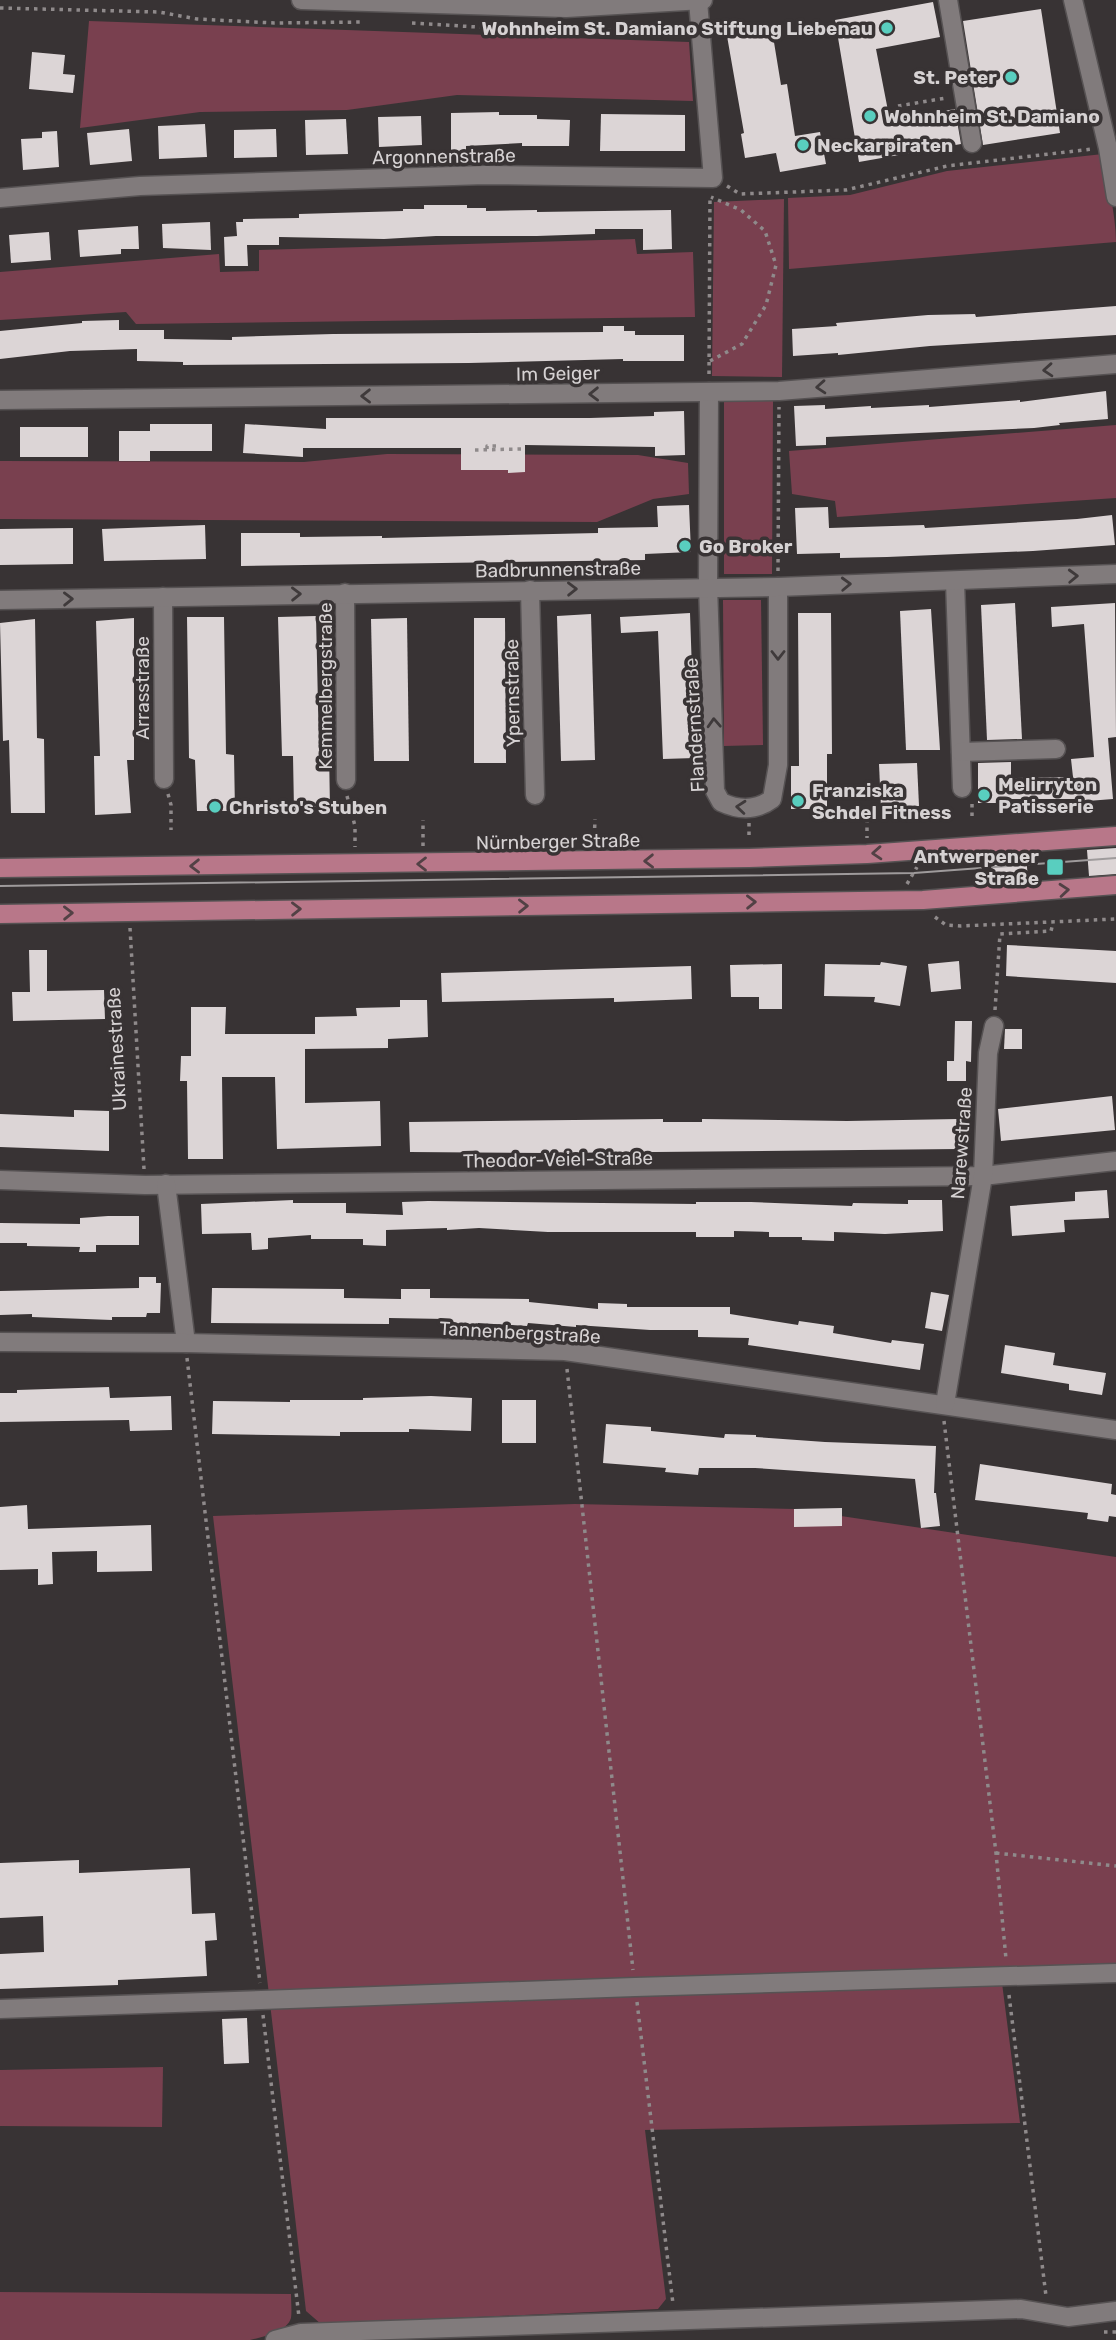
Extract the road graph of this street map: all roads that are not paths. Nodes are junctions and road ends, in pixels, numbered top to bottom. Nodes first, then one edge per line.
1 (301, 0) edge
2 (948, 0) edge
3 (1073, 0) edge
4 (701, 1) edge
5 (972, 143) dead end
6 (1116, 197) edge
7 (0, 198) edge
8 (1116, 364) edge
9 (709, 392) junction
10 (0, 400) edge
11 (1116, 574) edge
12 (955, 581) junction
13 (708, 586) junction
14 (778, 587) junction
15 (530, 590) junction
16 (345, 593) junction
17 (163, 597) junction
18 (0, 600) edge
19 (1056, 749) dead end
20 (961, 752) junction
21 (164, 779) road end
22 (346, 780) road end
23 (962, 788) dead end
24 (535, 795) dead end
25 (1116, 836) edge
26 (0, 868) edge
27 (1116, 885) edge
28 (0, 914) edge
29 (994, 1026) road end
30 (1116, 1161) edge
31 (982, 1176) junction
32 (0, 1180) edge
33 (166, 1184) junction
34 (0, 1342) edge
35 (186, 1343) junction
36 (945, 1404) junction
37 (1116, 1430) edge
38 (1116, 1973) edge
39 (0, 2010) edge
40 (1116, 2311) edge
41 (335, 2336) edge
42 (275, 2340) edge

1 - 4 street
2 - 5 street
3 - 6 street
4 - 7 street, Argonnenstraße
8 -> 9 street, Im Geiger
9 -> 10 street, Im Geiger
9 - 13 street, Flandernstraße
12 -> 11 street, Badbrunnenstraße
14 -> 12 street, Badbrunnenstraße
12 - 20 street
13 - 14 street, Badbrunnenstraße
14 -> 13 street, Flandernstraße
15 -> 13 street, Badbrunnenstraße
15 - 16 street, Badbrunnenstraße
15 - 24 street, Ypernstraße
17 -> 16 street, Badbrunnenstraße
16 - 22 street, Kemmelbergstraße
18 -> 17 street, Badbrunnenstraße
17 - 21 street, Arrasstraße
19 - 20 street
20 - 23 street
25 -> 26 main road, Nürnberger Straße
28 -> 27 main road
29 - 31 street, Narewstraße
30 - 31 street, Theodor-Veiel-Straße
31 - 33 street, Theodor-Veiel-Straße
31 - 36 street, Narewstraße
32 - 33 street, Theodor-Veiel-Straße
33 - 35 street
34 - 35 street, Tannenbergstraße
35 - 36 street, Tannenbergstraße
36 - 37 street, Tannenbergstraße
38 - 39 street
40 - 41 street
41 - 42 street

